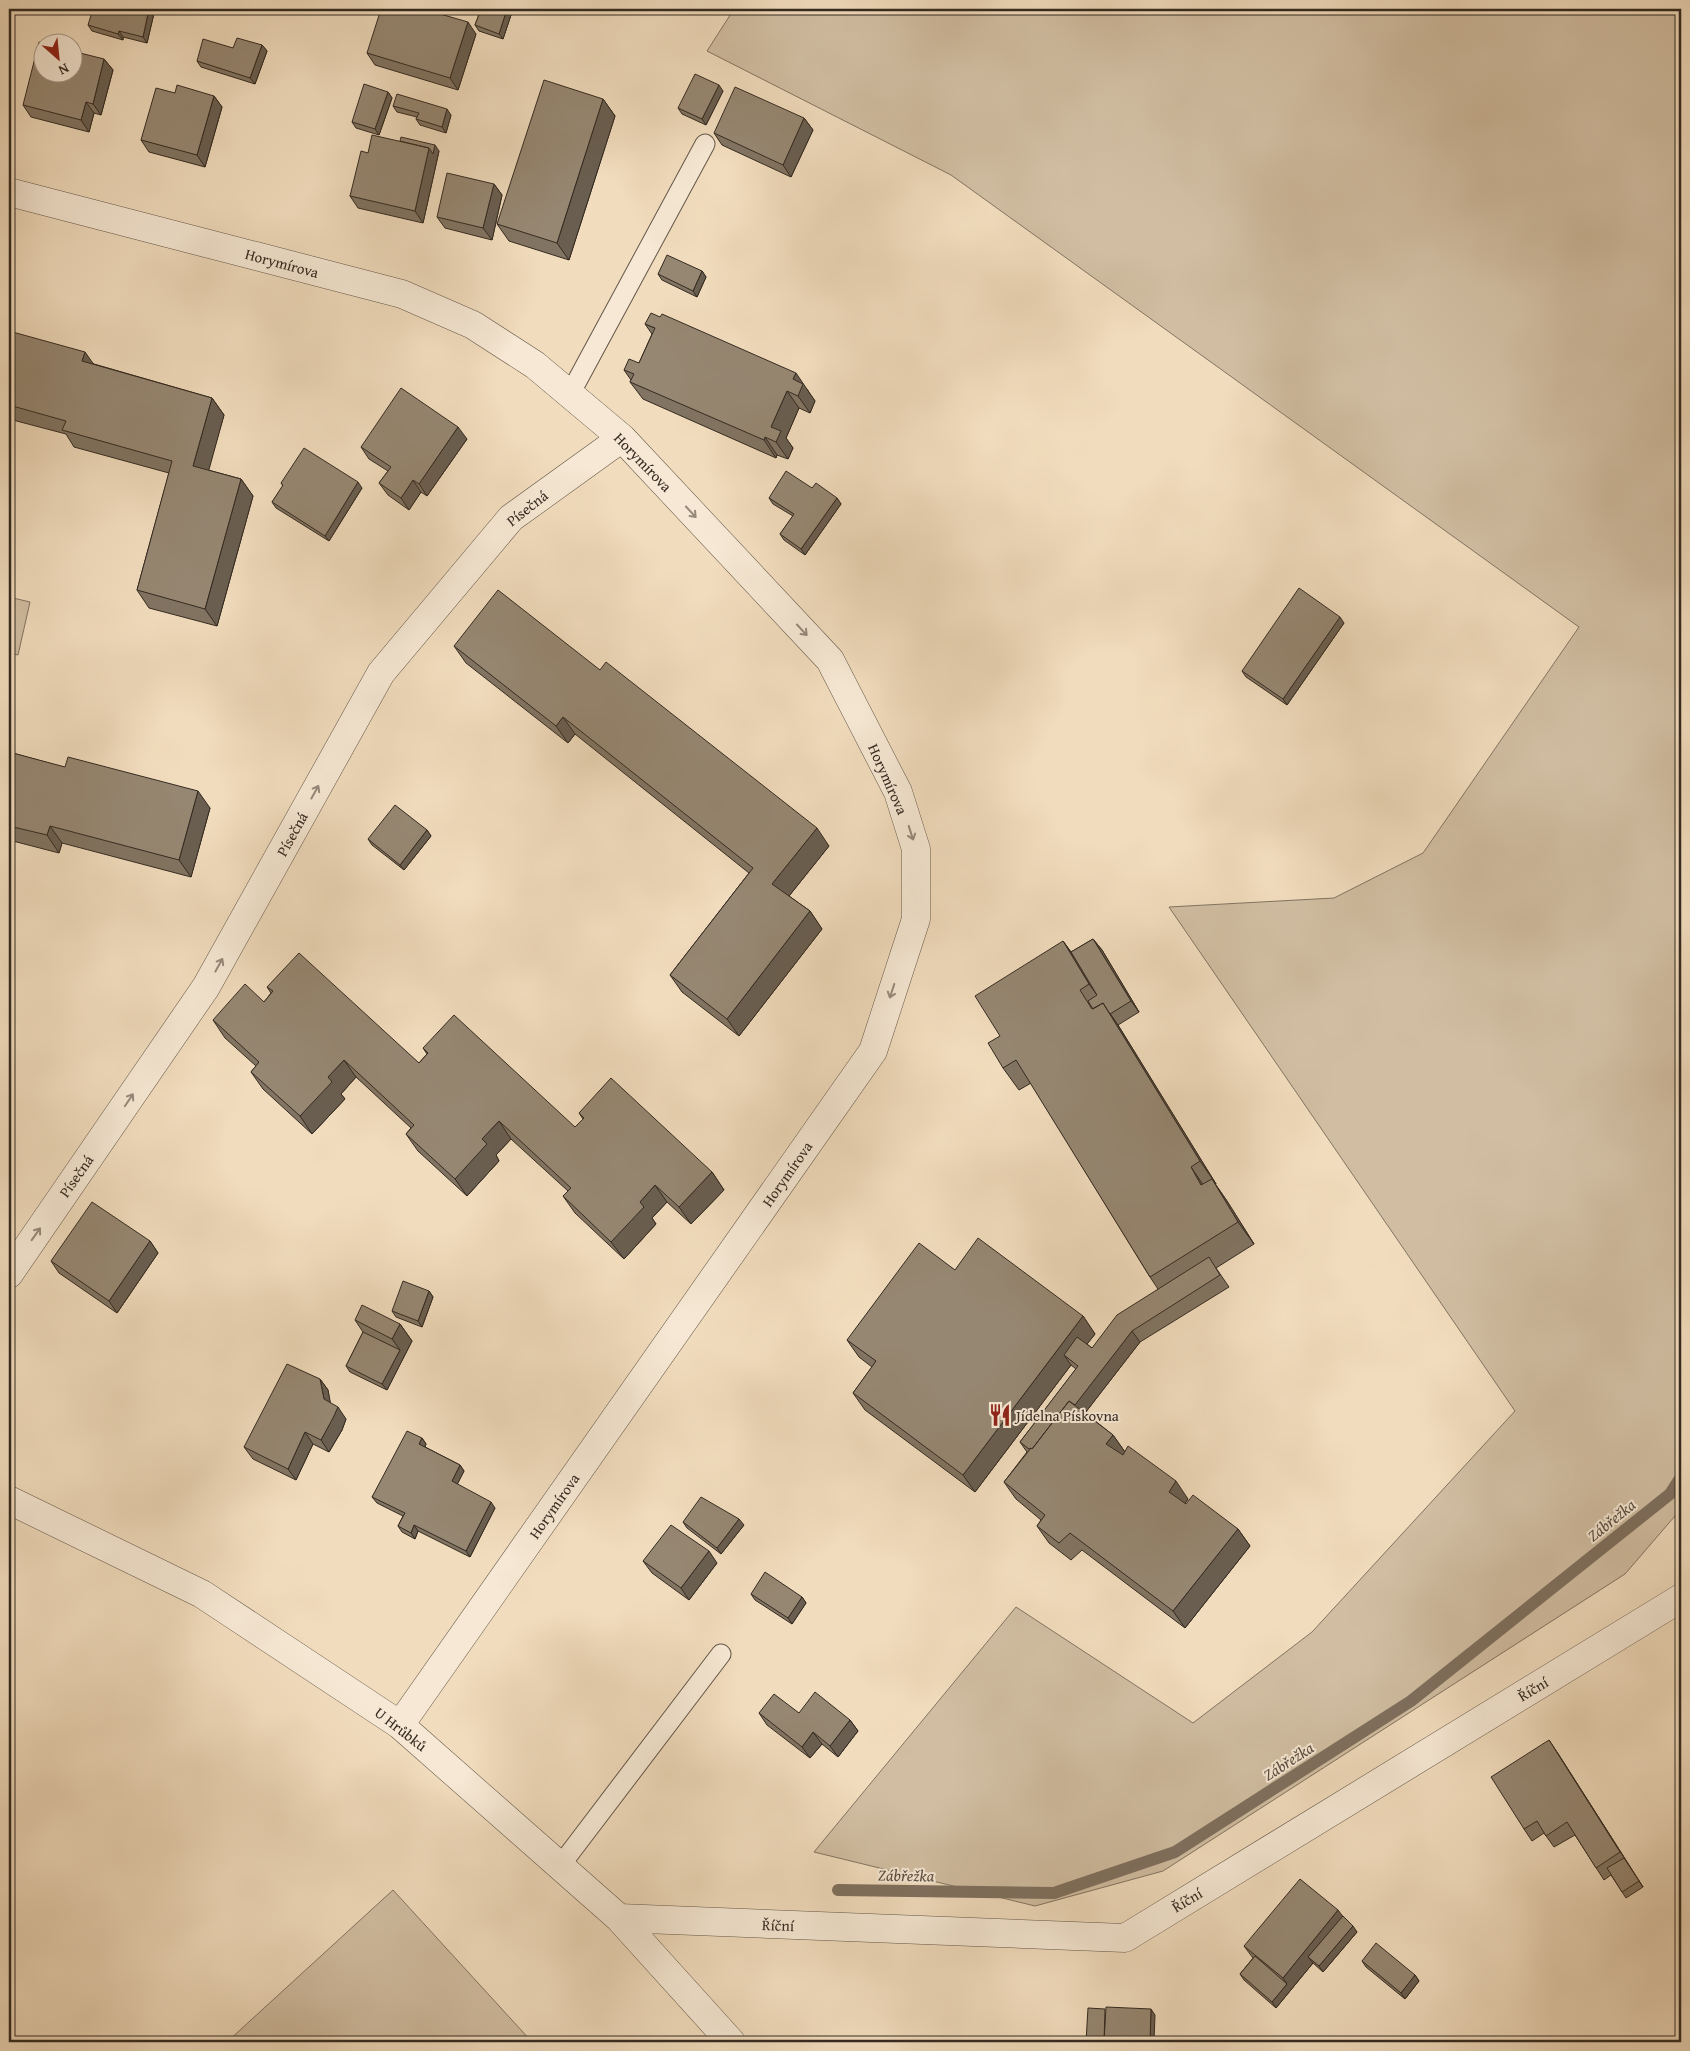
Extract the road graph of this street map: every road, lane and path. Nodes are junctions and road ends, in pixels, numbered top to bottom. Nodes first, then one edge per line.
1 (705, 144) dead end
2 (9, 192) edge
3 (570, 394) junction
4 (622, 438) junction
5 (9, 1274) edge
6 (9, 1500) edge
7 (1681, 1598) edge
8 (721, 1654) dead end
9 (400, 1725) junction
10 (560, 1866) junction
11 (619, 1918) junction
12 (731, 2042) edge

1 - 3 lane
2 - 3 street, Horymírova
3 - 4 street, Horymírova
5 -> 4 street, Písečná
4 -> 9 street, Horymírova
6 - 9 street, U Hrůbků
7 - 11 street, Říční
8 - 10 lane
9 - 10 street, U Hrůbků
10 - 11 street, U Hrůbků
11 - 12 street, U Hrůbků

